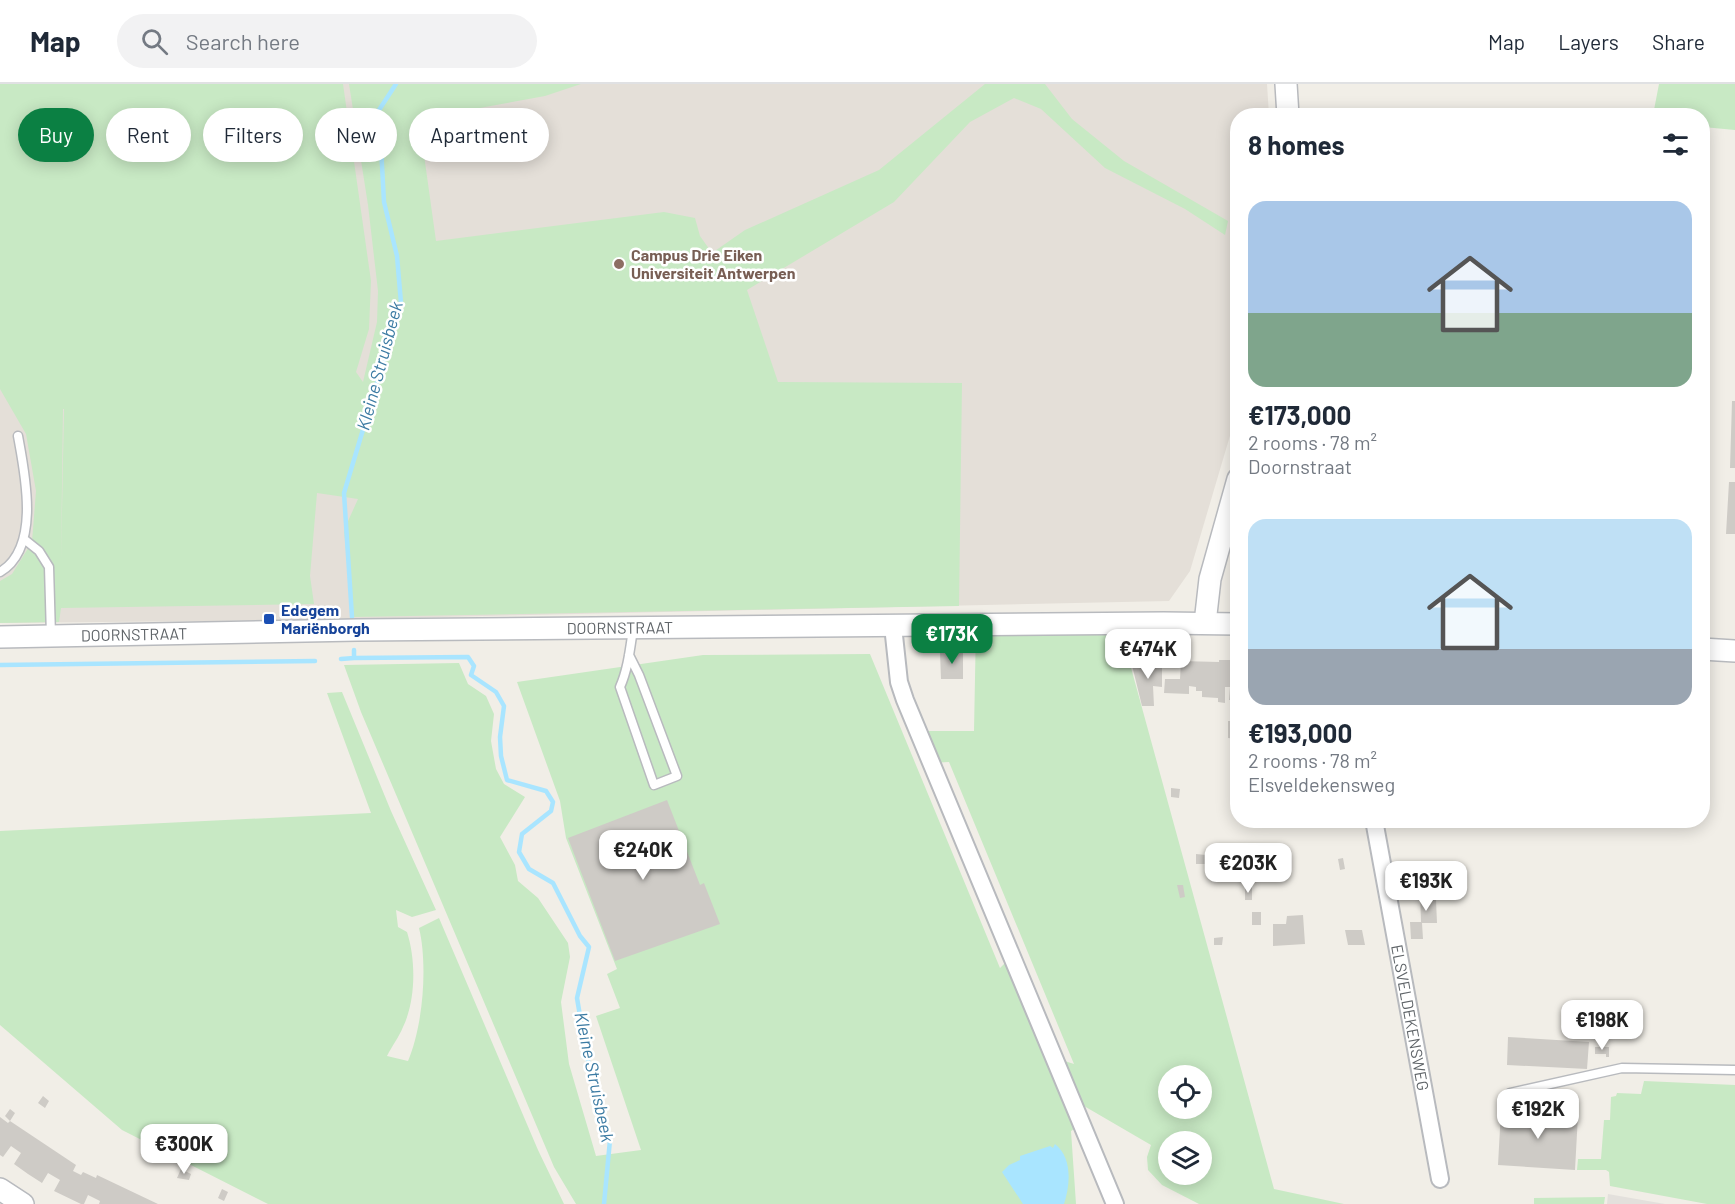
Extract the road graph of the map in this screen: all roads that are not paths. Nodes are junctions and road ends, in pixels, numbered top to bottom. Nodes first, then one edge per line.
1 (1286, 84) edge
2 (1288, 108) edge
3 (18, 436) dead end
4 (1230, 508) edge
5 (24, 539) junction
6 (0, 572) edge
7 (1205, 623) junction
8 (1230, 624) edge
9 (894, 626) junction
10 (633, 628) junction
11 (51, 636) junction
12 (0, 637) edge
13 (1710, 649) edge
14 (1735, 651) edge
15 (629, 655) junction
16 (1375, 828) edge
17 (1735, 1070) edge
18 (1510, 1093) dead end
19 (1440, 1179) dead end
20 (0, 1189) edge
21 (23, 1204) edge
22 (1115, 1204) edge

1 - 2 street
3 - 5 lane
4 - 7 street
5 - 6 lane
5 - 11 lane
7 - 8 street, DOORNSTRAAT
7 - 9 street, DOORNSTRAAT
9 - 10 street, DOORNSTRAAT
9 - 22 street
10 - 11 street, DOORNSTRAAT
10 - 15 lane
11 - 12 street, DOORNSTRAAT
13 - 14 street
15 - 15 lane
16 - 19 street, ELSVELDEKENSWEG
17 - 18 lane
20 - 21 street

